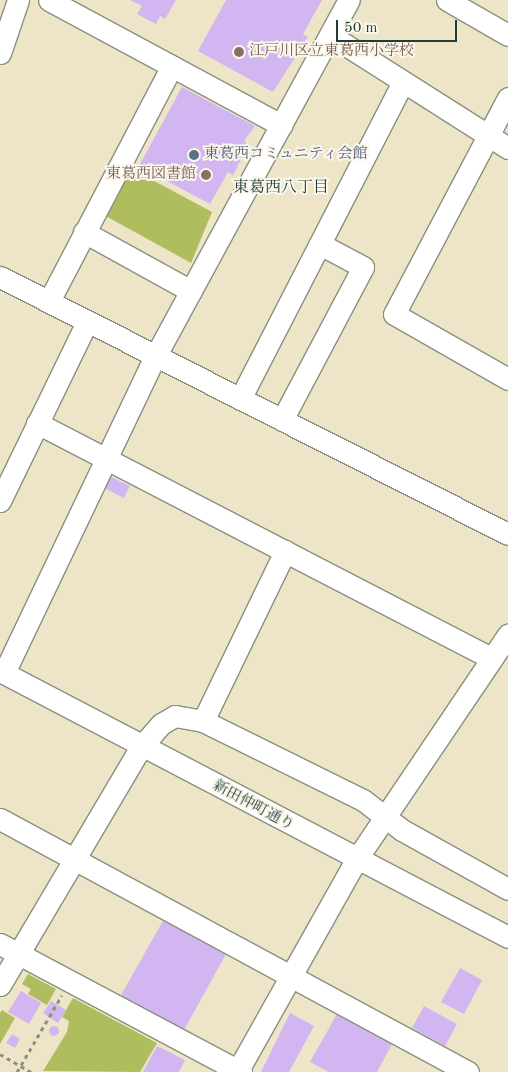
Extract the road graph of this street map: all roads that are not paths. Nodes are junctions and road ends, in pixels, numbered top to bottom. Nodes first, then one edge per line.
1 (18, 0) edge
2 (49, 0) edge
3 (349, 0) edge
4 (447, 0) edge
5 (330, 35) junction
6 (508, 35) edge
7 (0, 53) edge
8 (172, 66) junction
9 (403, 82) junction
10 (508, 98) edge
11 (281, 125) junction
12 (487, 134) junction
13 (508, 148) edge
14 (84, 232) junction
15 (320, 244) junction
16 (0, 277) edge
17 (191, 291) junction
18 (49, 301) junction
19 (87, 322) junction
20 (156, 356) junction
21 (508, 378) edge
22 (240, 399) junction
23 (282, 420) junction
24 (37, 424) junction
25 (106, 460) junction
26 (0, 501) edge
27 (508, 534) edge
28 (285, 551) junction
29 (508, 635) edge
30 (491, 658) junction
31 (2, 672) edge
32 (203, 721) junction
33 (141, 747) junction
34 (385, 815) junction
35 (0, 819) edge
36 (74, 860) junction
37 (356, 860) junction
38 (508, 889) edge
39 (508, 938) edge
40 (9, 949) edge
41 (290, 977) junction
42 (0, 985) edge
43 (238, 1071) edge
44 (468, 1072) edge

1 - 7 street
2 - 8 street
3 - 5 street
4 - 6 street
5 - 9 street
5 - 11 street
8 - 11 street
8 - 14 street
9 - 12 street
9 - 15 street
10 - 12 street
11 - 17 street
12 - 13 street
12 - 21 street
14 - 17 street
14 - 18 street
15 - 22 street
15 - 23 street
16 - 18 street
17 - 20 street
18 - 19 street
19 - 20 street
19 - 24 street
20 - 22 street
20 - 25 street
22 - 23 street
23 - 27 street
24 - 25 street
24 - 26 street
25 - 28 street
25 - 31 street
28 - 30 street
28 - 32 street
29 - 30 street
30 - 34 street
31 - 33 street, 新田仲町通り
32 - 33 street
32 - 34 street
33 - 36 street
33 - 37 street, 新田仲町通り
34 - 37 street
34 - 38 street
35 - 36 street
36 - 40 street
36 - 41 street
37 - 39 street, 新田仲町通り
37 - 41 street
40 - 42 street
40 - 43 street
41 - 43 street
41 - 44 street

